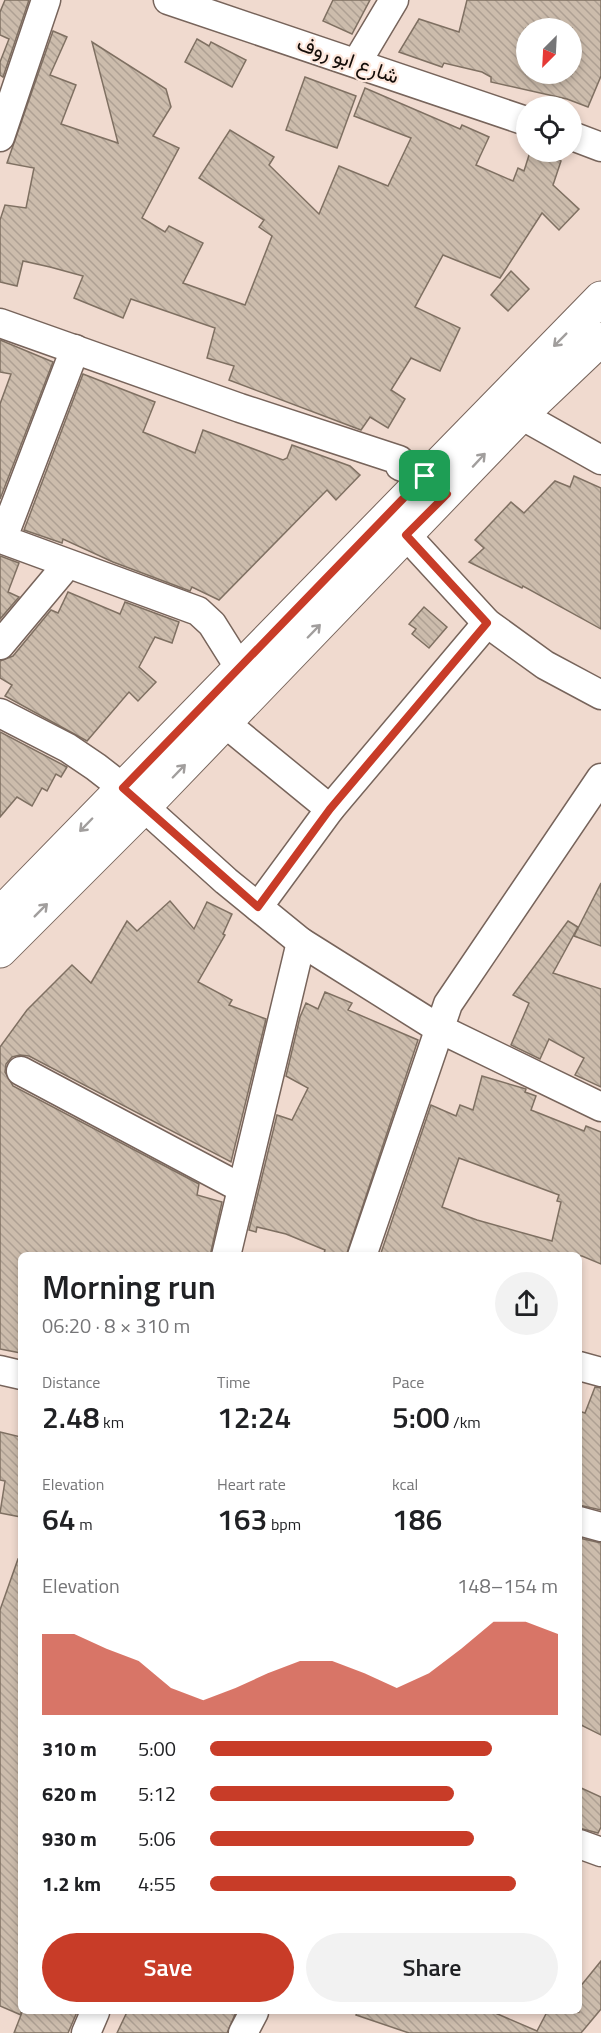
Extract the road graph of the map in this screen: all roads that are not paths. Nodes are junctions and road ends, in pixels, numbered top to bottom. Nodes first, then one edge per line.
1 (46, 0) edge
2 (168, 0) edge
3 (394, 0) edge
4 (357, 62) junction
5 (516, 118) edge
6 (0, 137) edge
7 (582, 140) edge
8 (601, 147) edge
9 (601, 298) edge
10 (0, 323) edge
11 (601, 339) edge
12 (75, 349) junction
13 (521, 415) junction
14 (601, 460) edge
15 (436, 485) junction
16 (406, 535) junction
17 (67, 565) junction
18 (487, 623) junction
19 (0, 645) edge
20 (239, 667) junction
21 (601, 694) edge
22 (0, 713) edge
23 (225, 723) junction
24 (601, 778) edge
25 (133, 797) junction
26 (330, 809) junction
27 (258, 907) junction
28 (0, 914) edge
29 (301, 942) junction
30 (0, 951) edge
31 (438, 1028) junction
32 (21, 1071) dead end
33 (601, 1107) edge
34 (241, 1188) junction
35 (228, 1252) edge
36 (363, 1252) edge
37 (582, 1367) edge
38 (0, 1370) edge
39 (601, 1372) edge
40 (18, 1374) edge
41 (582, 1522) edge
42 (601, 1527) edge
43 (582, 1845) edge
44 (601, 1852) edge
45 (94, 2014) edge
46 (253, 2014) edge
47 (86, 2033) edge
48 (243, 2033) edge

1 - 6 street
2 - 4 street, شارع ابو روف
3 - 4 street
4 - 5 street, شارع ابو روف
7 - 8 street
9 -> 15 main road
10 - 12 street
11 - 13 main road
12 - 15 street
12 - 17 street
13 - 14 street
15 -> 13 main road
15 - 16 main road
15 - 20 main road
16 - 18 street
23 -> 16 main road
17 - 19 street
17 - 20 street
18 - 21 street
18 - 26 street
20 - 25 main road
22 - 25 street
25 -> 23 main road
23 - 26 street
24 - 31 street
25 - 27 street
25 -> 28 main road
30 -> 25 main road
26 - 27 street
27 - 29 street
29 - 31 street
29 - 34 street
31 - 33 street
31 - 36 street
32 - 34 street
34 - 35 street
37 - 39 street
38 - 40 street
41 - 42 street
43 - 44 street
45 - 47 street
46 - 48 street

